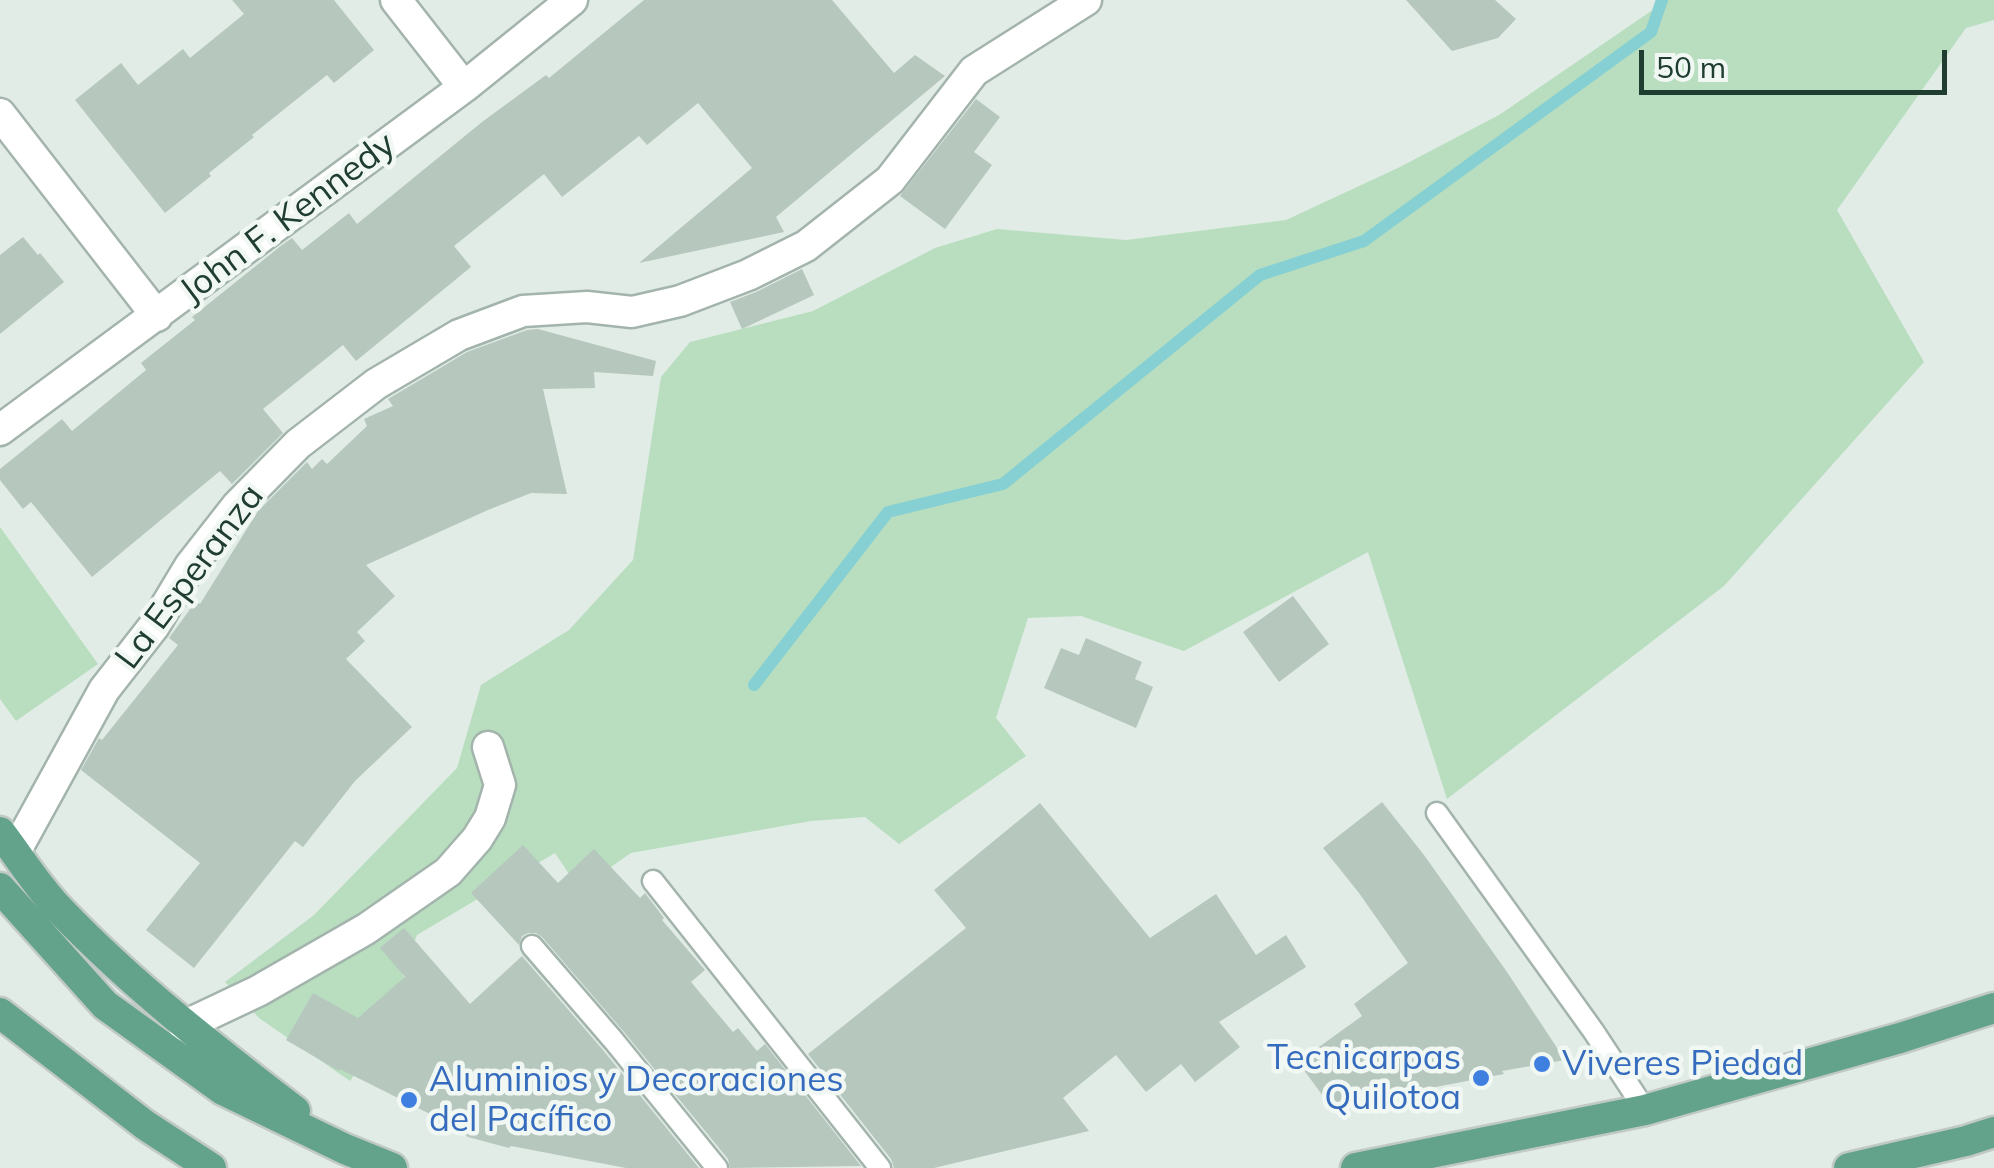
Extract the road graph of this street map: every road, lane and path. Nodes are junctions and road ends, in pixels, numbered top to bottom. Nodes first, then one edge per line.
1 (396, 0) edge
2 (572, 0) edge
3 (1086, 0) edge
4 (464, 87) junction
5 (0, 114) edge
6 (157, 316) junction
7 (0, 430) edge
8 (488, 747) dead end
9 (1437, 813) dead end
10 (8, 842) edge
11 (654, 881) dead end
12 (0, 888) edge
13 (532, 946) dead end
14 (0, 985) edge
15 (1994, 1008) edge
16 (0, 1013) edge
17 (184, 1026) junction
18 (60, 1058) junction
19 (1645, 1110) junction
20 (1994, 1132) edge
21 (345, 1149) junction
22 (211, 1168) edge
23 (392, 1168) edge
24 (717, 1168) edge
25 (880, 1168) edge
26 (1356, 1168) edge
27 (1849, 1168) edge

1 - 4 street
2 - 4 street, John F. Kennedy
3 - 10 street, La Esperanza
4 - 6 street, John F. Kennedy
5 - 6 street
6 - 7 street, John F. Kennedy
8 - 17 street
9 - 19 lane
10 - 17 main road
11 - 25 lane
12 - 21 main road
13 - 24 lane
14 - 18 main road
15 - 19 main road
16 - 18 main road
17 - 21 main road
18 - 22 main road
19 - 26 main road
20 - 27 main road
21 - 23 main road

